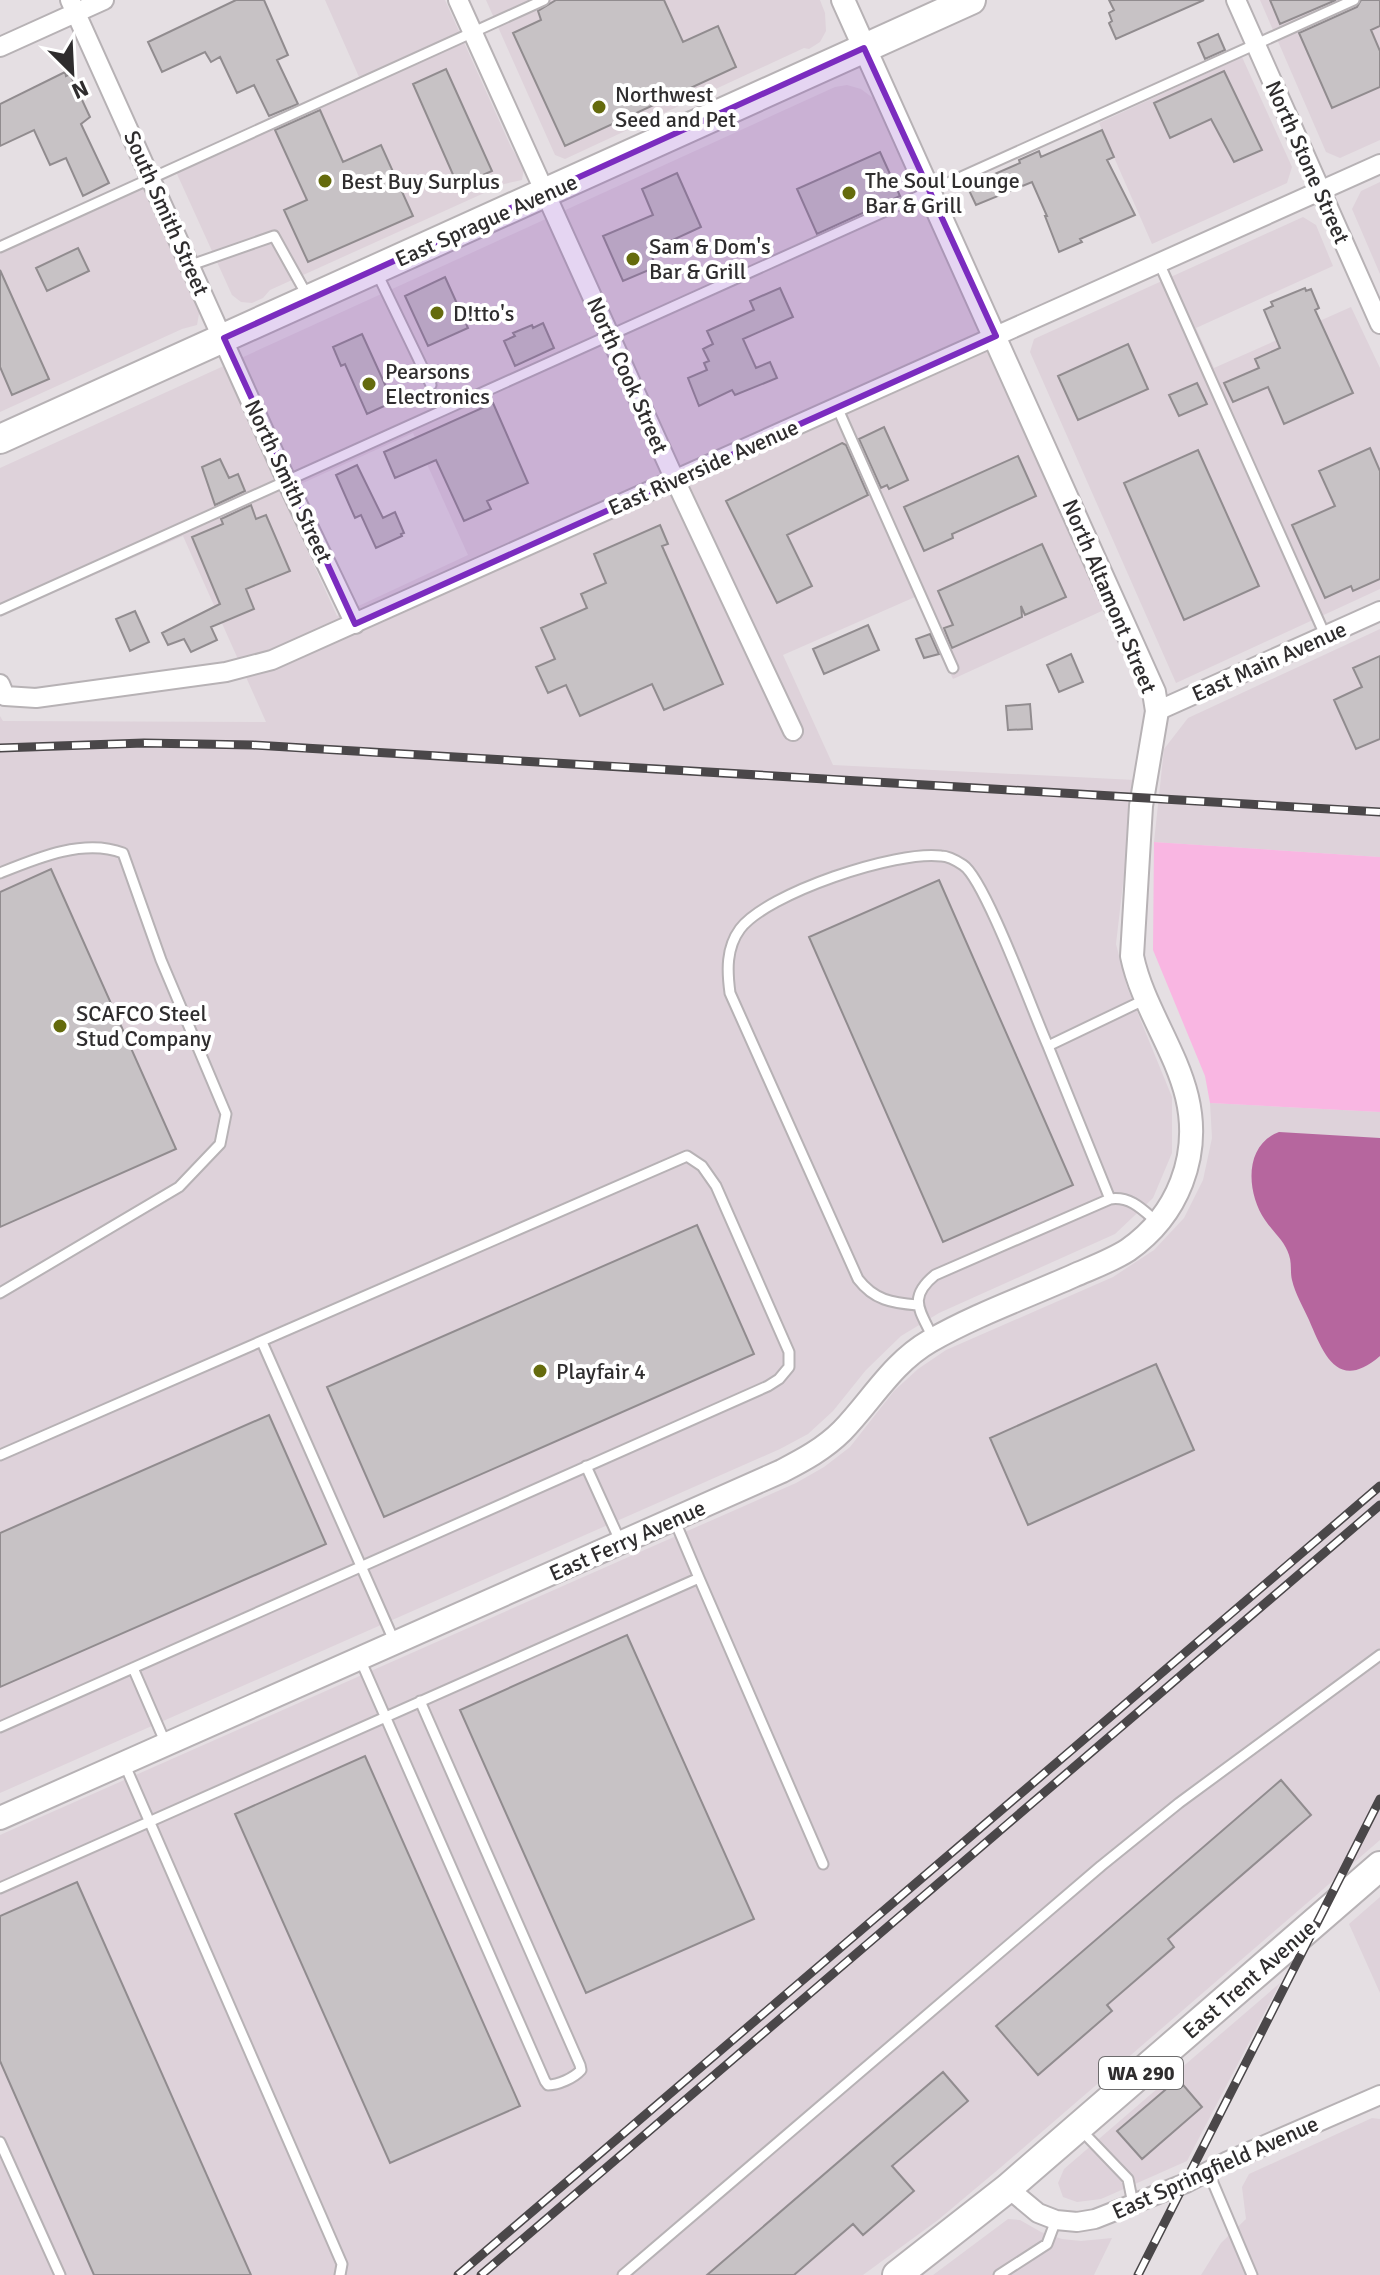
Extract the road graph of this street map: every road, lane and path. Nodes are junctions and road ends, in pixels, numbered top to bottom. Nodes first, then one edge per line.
1 (104, 0) edge
2 (458, 0) edge
3 (544, 0) edge
4 (843, 0) edge
5 (971, 0) edge
6 (1236, 0) edge
7 (1354, 0) edge
8 (73, 6) edge
9 (472, 33) junction
10 (1256, 46) junction
11 (0, 47) edge
12 (864, 48) junction
13 (1380, 164) edge
14 (151, 179) junction
15 (929, 191) junction
16 (1321, 191) junction
17 (545, 193) junction
18 (0, 247) edge
19 (191, 265) junction
20 (1160, 265) junction
21 (376, 270) junction
22 (309, 300) junction
23 (1380, 324) edge
24 (610, 336) junction
25 (996, 336) junction
26 (224, 338) junction
27 (431, 385) dead end
28 (837, 407) junction
29 (0, 439) edge
30 (675, 480) junction
31 (287, 482) junction
32 (0, 610) edge
33 (1380, 611) edge
34 (355, 624) junction
35 (1325, 635) junction
36 (953, 668) dead end
37 (3, 690) edge
38 (1157, 711) junction
39 (793, 731) dead end
40 (0, 873) edge
41 (1147, 999) junction
42 (1048, 1046) junction
43 (1186, 1173) joint
44 (1110, 1199) junction
45 (1158, 1223) junction
46 (0, 1293) edge
47 (917, 1305) junction
48 (933, 1339) junction
49 (262, 1342) junction
50 (0, 1455) edge
51 (586, 1466) junction
52 (674, 1519) junction
53 (621, 1543) junction
54 (361, 1566) junction
55 (699, 1578) junction
56 (395, 1643) junction
57 (1380, 1655) edge
58 (360, 1659) junction
59 (133, 1668) junction
60 (420, 1701) junction
61 (386, 1717) junction
62 (0, 1727) edge
63 (166, 1744) junction
64 (124, 1763) junction
65 (0, 1818) edge
66 (149, 1822) junction
67 (823, 1864) dead end
68 (1380, 1866) edge
69 (0, 1888) edge
70 (1380, 2095) edge
71 (1078, 2127) junction
72 (0, 2142) edge
73 (1208, 2171) junction
74 (1008, 2188) junction
75 (1133, 2204) junction
76 (1056, 2220) junction
77 (60, 2275) edge
78 (340, 2275) edge
79 (623, 2275) edge
80 (897, 2275) edge
81 (999, 2275) edge
82 (1252, 2275) edge

1 - 8 street
2 - 9 street, North Cook Street
3 - 9 lane
4 - 12 street, North Altamont Street
5 - 12 main road, East Sprague Avenue
6 - 10 street, North Stone Street
7 - 10 lane
8 - 11 street
8 - 14 street, South Smith Street
9 - 14 lane
9 - 17 street, North Cook Street
10 - 15 lane
10 - 16 street, North Stone Street
12 - 15 street, North Altamont Street
12 - 17 main road, East Sprague Avenue
13 - 16 street, East Riverside Avenue
14 - 18 lane
14 - 19 street, South Smith Street
15 - 24 lane
15 - 25 street, North Altamont Street
16 - 20 street, East Riverside Avenue
16 - 23 street, North Stone Street
17 - 21 main road, East Sprague Avenue
17 - 24 street, North Cook Street
19 - 22 lane
19 - 26 street, South Smith Street
20 - 25 street, East Riverside Avenue
20 - 35 lane
21 - 22 main road, East Sprague Avenue
21 - 27 lane
22 - 26 main road, East Sprague Avenue
24 - 30 street, North Cook Street
24 - 31 lane
25 - 28 street, East Riverside Avenue
25 - 38 street, North Altamont Street
26 - 29 main road, East Sprague Avenue
26 - 31 street, North Smith Street
28 - 30 street, East Riverside Avenue
28 - 36 lane
30 - 34 street, East Riverside Avenue
30 - 39 street, North Cook Street
31 - 32 lane
31 - 34 street, North Smith Street
33 - 35 street, East Main Avenue
34 - 37 street, East Riverside Avenue
35 - 38 street, East Main Avenue
38 - 41 street, North Altamont Street
40 - 46 lane
41 - 42 lane
41 - 43 street, North Altamont Street
42 - 44 lane
42 - 47 lane
43 - 45 street, East Ferry Avenue
44 - 45 lane
44 - 47 lane
45 - 48 street, East Ferry Avenue
47 - 48 lane
48 - 52 street, East Ferry Avenue
49 - 50 lane
49 - 51 lane
49 - 54 lane
51 - 53 lane
51 - 54 lane
52 - 53 street, East Ferry Avenue
52 - 55 lane
53 - 56 street, East Ferry Avenue
54 - 56 lane
54 - 59 lane
55 - 60 lane
55 - 67 lane
56 - 58 street, East Ferry Avenue
57 - 79 lane
58 - 61 lane
58 - 63 street, East Ferry Avenue
59 - 62 lane
59 - 63 lane
60 - 61 lane
60 - 61 lane
61 - 66 lane
63 - 64 street, East Ferry Avenue
64 - 65 street, East Ferry Avenue
64 - 66 lane
66 - 69 lane
66 - 78 lane
68 - 71 main road, East Trent Avenue / WA 290
70 - 73 street, East Springfield Avenue
71 - 74 main road, East Trent Avenue / WA 290
71 - 75 lane
72 - 77 lane
73 - 75 street, East Springfield Avenue
73 - 82 lane
74 - 76 street
74 - 80 main road, East Trent Avenue / WA 290
75 - 76 street, East Springfield Avenue
76 - 81 lane

